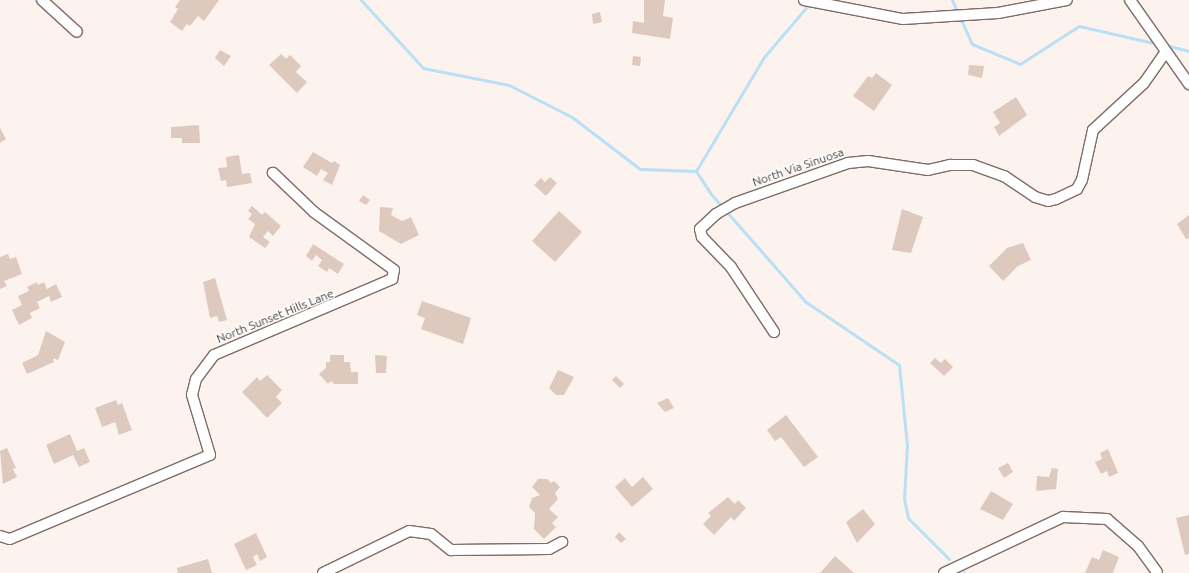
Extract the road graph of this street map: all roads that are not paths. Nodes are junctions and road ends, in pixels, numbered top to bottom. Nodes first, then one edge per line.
1 (42, 0) edge
2 (804, 0) edge
3 (1067, 0) edge
4 (1130, 0) edge
5 (77, 32) dead end
6 (1165, 53) junction
7 (1189, 84) edge
8 (273, 173) dead end
9 (774, 332) dead end
10 (0, 536) edge
11 (562, 542) dead end
12 (1157, 572) edge
13 (323, 573) edge
14 (944, 573) edge

1 - 5 street
2 - 3 street
4 - 6 street
6 - 7 street
6 - 9 street, North Via Sinuosa
8 - 10 street, North Sunset Hills Lane
11 - 13 street
12 - 14 street

